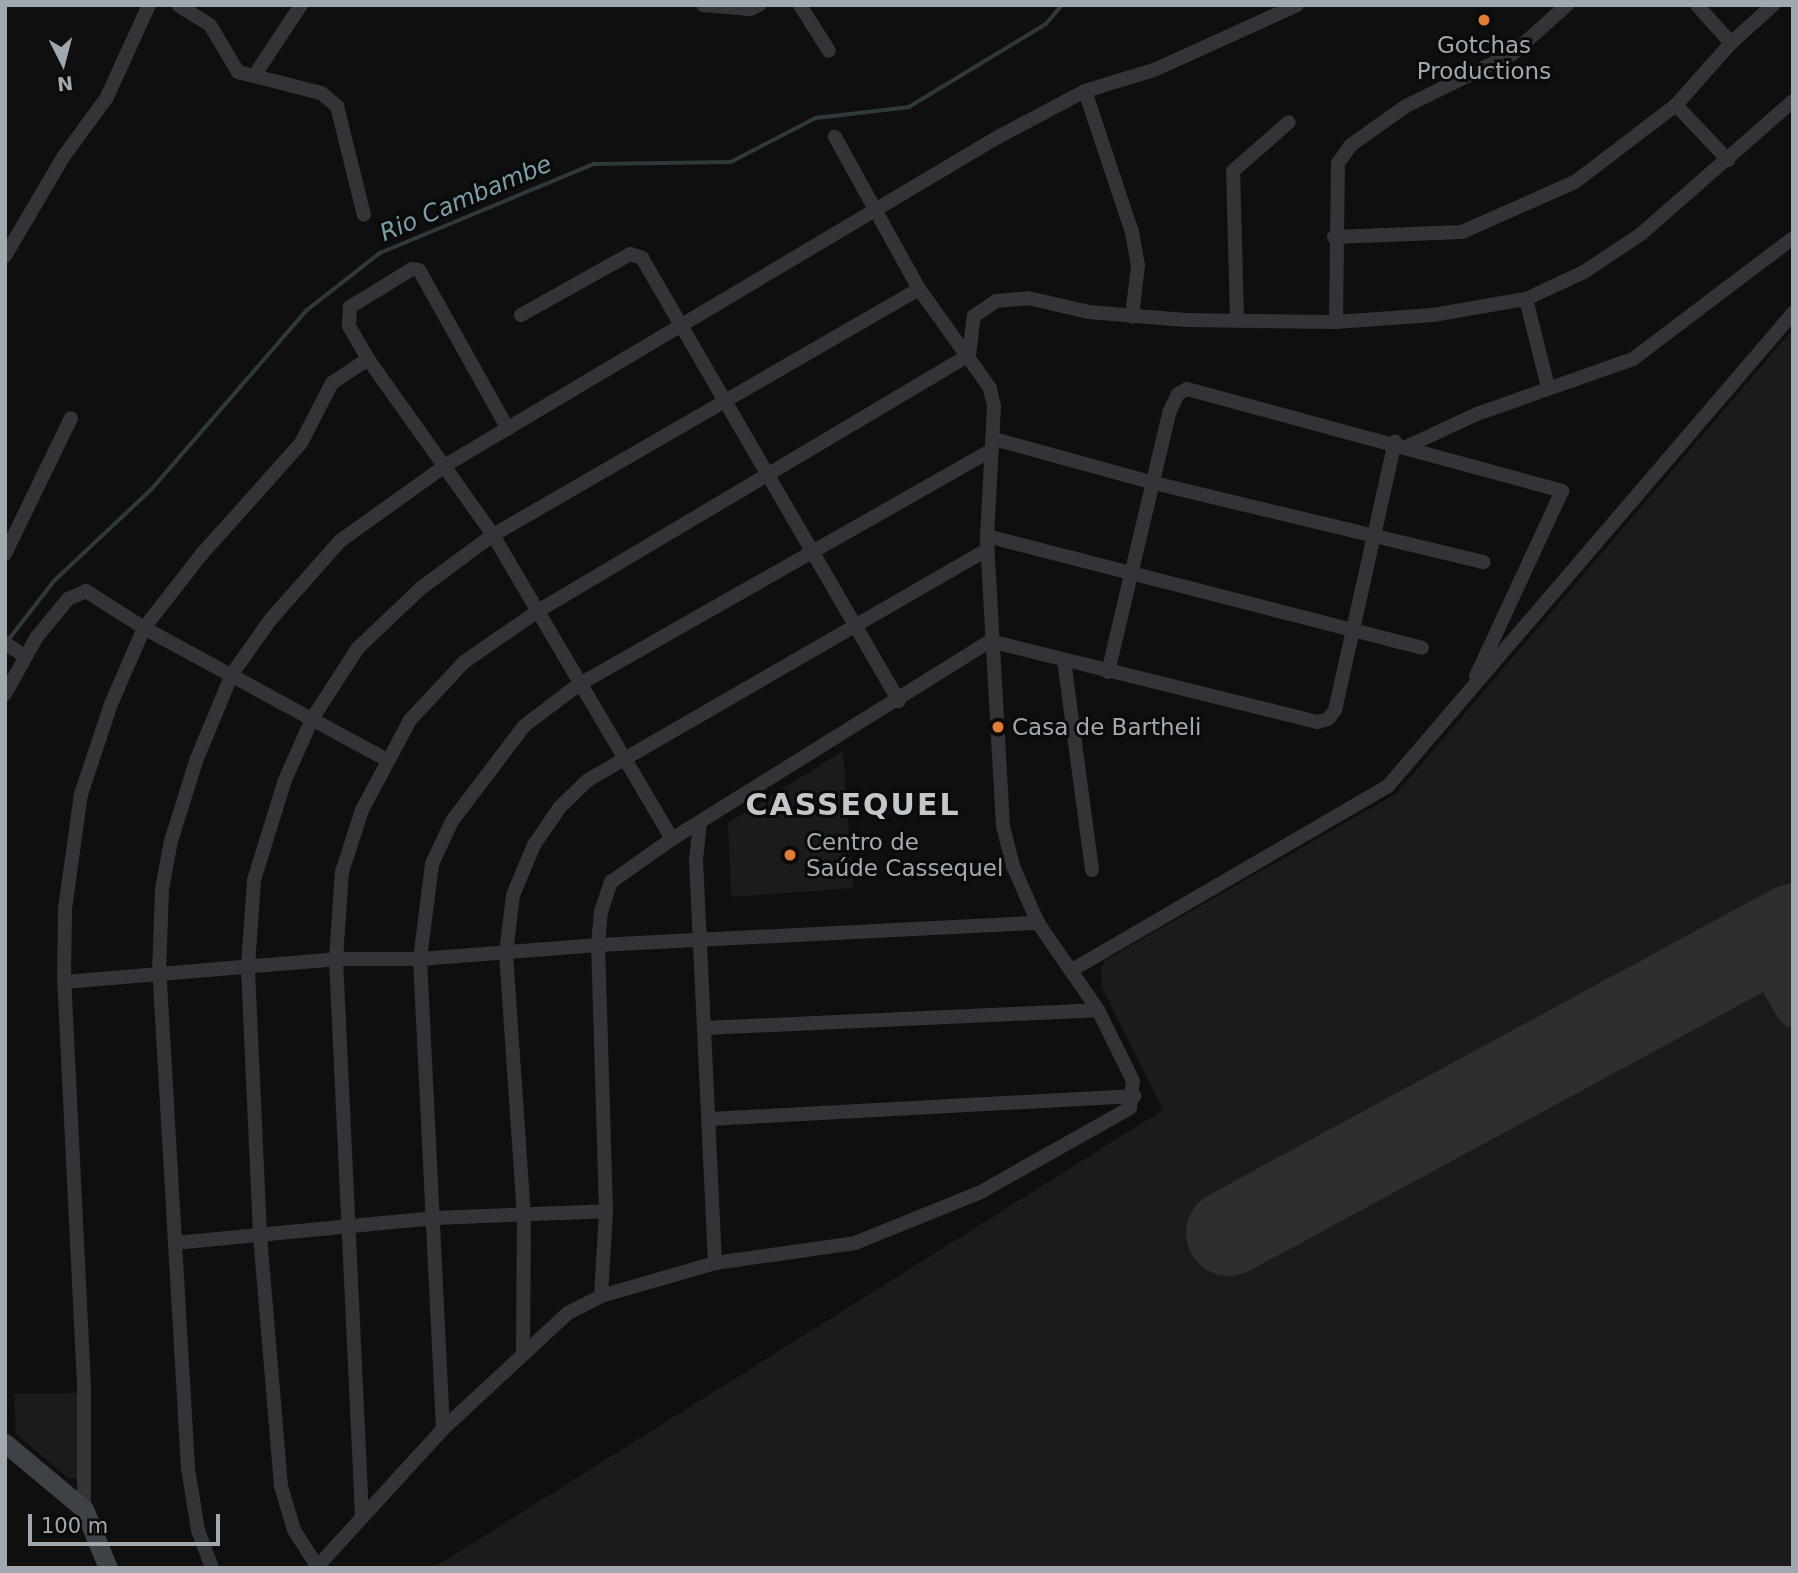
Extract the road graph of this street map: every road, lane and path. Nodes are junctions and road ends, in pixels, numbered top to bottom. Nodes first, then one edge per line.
1 (149, 5) edge
2 (178, 5) edge
3 (301, 5) edge
4 (703, 5) edge
5 (759, 5) edge
6 (800, 5) edge
7 (1297, 5) edge
8 (1567, 5) edge
9 (1697, 5) edge
10 (1773, 5) edge
11 (1731, 43) junction
12 (829, 51) dead end
13 (254, 76) junction
14 (1085, 91) junction
15 (1793, 101) edge
16 (1676, 105) junction
17 (1289, 122) dead end
18 (835, 137) dead end
19 (1728, 160) junction
20 (873, 212) junction
21 (364, 215) dead end
22 (1334, 237) junction
23 (1793, 238) edge
24 (5, 256) edge
25 (919, 289) junction
26 (1526, 299) junction
27 (1793, 313) edge
28 (521, 314) dead end
29 (1132, 317) junction
30 (1237, 319) junction
31 (1336, 321) junction
32 (682, 326) junction
33 (969, 355) junction
34 (368, 359) junction
35 (1548, 387) junction
36 (726, 401) junction
37 (71, 418) dead end
38 (508, 429) junction
39 (993, 444) junction
40 (1401, 444) junction
41 (446, 465) junction
42 (769, 474) junction
43 (1155, 483) junction
44 (493, 535) junction
45 (1375, 537) junction
46 (987, 543) junction
47 (813, 550) junction
48 (5, 554) edge
49 (1484, 562) dead end
50 (1133, 574) junction
51 (538, 611) junction
52 (855, 624) junction
53 (144, 628) junction
54 (1351, 633) junction
55 (990, 641) junction
56 (1422, 648) dead end
57 (15, 650) edge
58 (1064, 660) junction
59 (1108, 672) junction
60 (232, 674) junction
61 (578, 685) junction
62 (5, 694) edge
63 (1466, 696) junction
64 (899, 701) junction
65 (312, 719) junction
66 (624, 758) junction
67 (387, 760) junction
68 (700, 821) junction
69 (672, 839) junction
70 (1092, 870) dead end
71 (1038, 923) junction
72 (703, 942) junction
73 (598, 945) junction
74 (506, 953) junction
75 (336, 959) junction
76 (420, 959) junction
77 (248, 966) junction
78 (1072, 971) junction
79 (159, 972) junction
80 (64, 982) junction
81 (1097, 1010) junction
82 (705, 1028) junction
83 (1134, 1096) junction
84 (710, 1119) junction
85 (606, 1211) junction
86 (524, 1217) junction
87 (435, 1218) junction
88 (348, 1228) junction
89 (260, 1234) junction
90 (174, 1242) junction
91 (715, 1263) junction
92 (601, 1296) junction
93 (523, 1350) junction
94 (443, 1429) junction
95 (5, 1443) edge
96 (84, 1508) junction
97 (362, 1516) junction
98 (317, 1567) edge
99 (108, 1568) edge
100 (212, 1568) edge

1 - 24 street
2 - 13 street
3 - 13 street
4 - 5 street
6 - 12 street
7 - 14 street
8 - 22 street
9 - 11 street
10 - 11 street
11 - 16 street
13 - 21 street
14 - 20 street
14 - 29 street
15 - 19 street
16 - 19 street
16 - 22 street
17 - 30 street
18 - 20 street
19 - 26 street
20 - 25 street
20 - 32 street
22 - 31 street
23 - 35 street
25 - 33 street
25 - 36 street
26 - 31 street
26 - 35 street
27 - 63 street
28 - 32 street
29 - 30 street
29 - 33 street
30 - 31 street
32 - 36 street
32 - 38 street
33 - 39 street
33 - 42 street
34 - 38 street
34 - 41 street
34 - 53 street
35 - 40 street
36 - 42 street
36 - 44 street
37 - 48 street
38 - 41 street
39 - 43 street
39 - 46 street
39 - 47 street
40 - 43 street
40 - 45 street
40 - 63 street
41 - 44 street
41 - 60 street
42 - 47 street
42 - 51 street
43 - 45 street
43 - 50 street
44 - 51 street
44 - 65 street
45 - 49 street
45 - 54 street
46 - 50 street
46 - 52 street
46 - 55 street
47 - 52 street
47 - 61 street
50 - 54 street
50 - 59 street
51 - 61 street
51 - 67 street
52 - 64 street
52 - 66 street
53 - 57 street
53 - 60 street
53 - 80 street
54 - 56 street
54 - 59 street
55 - 58 street
55 - 64 street
55 - 71 street
57 - 62 street
58 - 59 street
58 - 70 street
60 - 65 street
60 - 79 street
61 - 66 street
61 - 76 street
63 - 78 street
64 - 68 street
65 - 67 street
65 - 77 street
66 - 69 street
66 - 74 street
67 - 75 street
68 - 69 street
68 - 72 street
69 - 73 street
71 - 72 street
71 - 78 street
72 - 73 street
72 - 82 street
73 - 74 street
73 - 85 street
74 - 76 street
74 - 86 street
75 - 76 street
75 - 77 street
75 - 88 street
76 - 87 street
77 - 79 street
77 - 89 street
78 - 81 street
79 - 80 street
79 - 90 street
80 - 96 street
81 - 82 street
81 - 83 street
82 - 84 street
83 - 84 street
83 - 91 street
84 - 91 street
85 - 86 street
85 - 92 street
86 - 87 street
86 - 93 street
87 - 88 street
87 - 94 street
88 - 89 street
88 - 97 street
89 - 90 street
89 - 98 street
90 - 100 street
91 - 92 street
92 - 93 street
93 - 94 street
94 - 97 street
95 - 96 street
96 - 99 street
97 - 98 street

